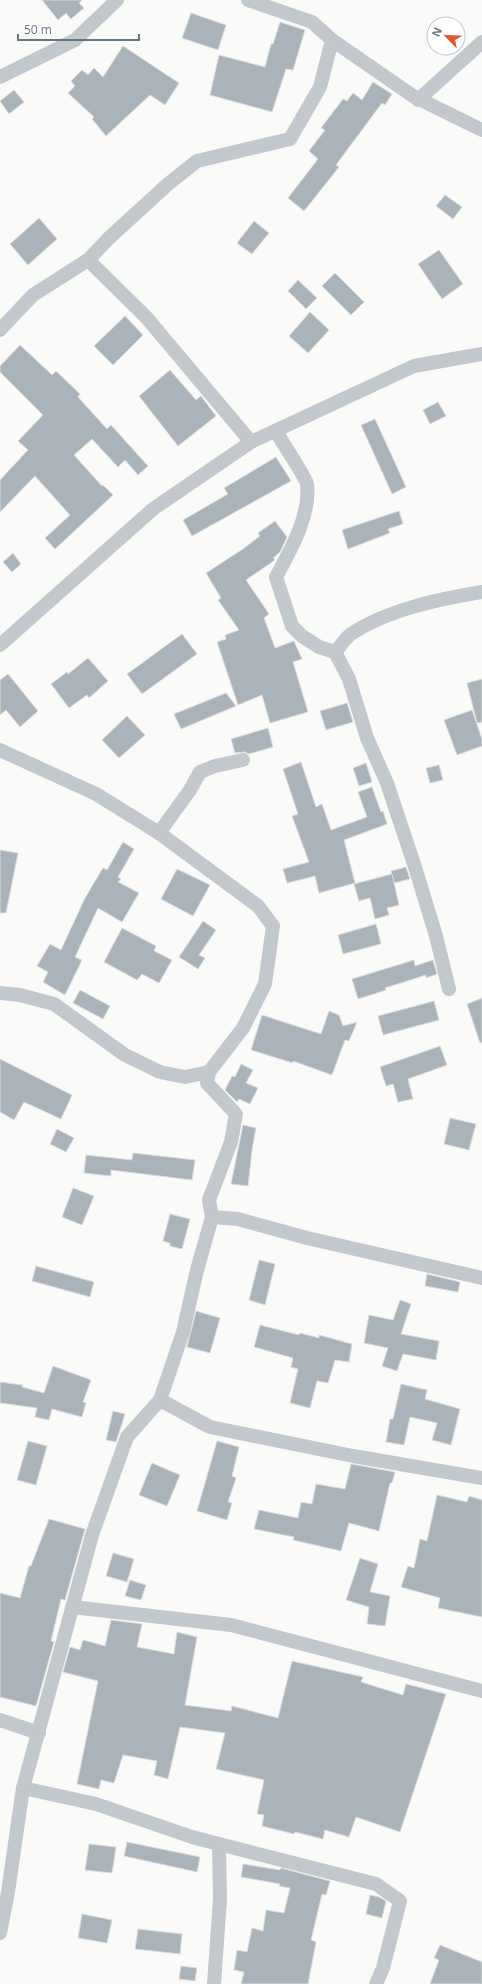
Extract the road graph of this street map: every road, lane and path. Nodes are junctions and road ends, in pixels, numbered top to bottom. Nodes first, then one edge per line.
1 (117, 0) edge
2 (248, 0) edge
3 (332, 40) junction
4 (482, 42) edge
5 (0, 77) edge
6 (418, 100) junction
7 (482, 130) edge
8 (88, 260) junction
9 (0, 330) edge
10 (482, 354) edge
11 (276, 431) junction
12 (251, 442) junction
13 (482, 592) edge
14 (0, 645) edge
15 (335, 652) junction
16 (0, 750) edge
17 (242, 760) dead end
18 (159, 833) junction
19 (449, 989) dead end
20 (0, 993) edge
21 (209, 1072) junction
22 (212, 1217) junction
23 (482, 1278) edge
24 (160, 1400) junction
25 (482, 1478) edge
26 (72, 1607) junction
27 (482, 1691) edge
28 (0, 1720) edge
29 (40, 1733) junction
30 (23, 1788) junction
31 (219, 1844) junction
32 (0, 1934) edge
33 (214, 1984) edge
34 (376, 1984) edge

1 - 5 street
2 - 3 street
3 - 6 street
3 - 8 street
4 - 6 street
6 - 7 street
8 - 9 street
8 - 12 street
10 - 11 street
11 - 12 street
11 - 15 street
12 - 14 street
13 - 15 street
15 - 19 street
16 - 18 street
17 - 18 street
18 - 21 street
20 - 21 street
21 - 22 street
22 - 23 street
22 - 24 street
24 - 25 street
24 - 26 street
26 - 27 street
26 - 29 street
28 - 29 street
29 - 30 street
30 - 31 street
30 - 32 street
31 - 33 street
31 - 34 street

